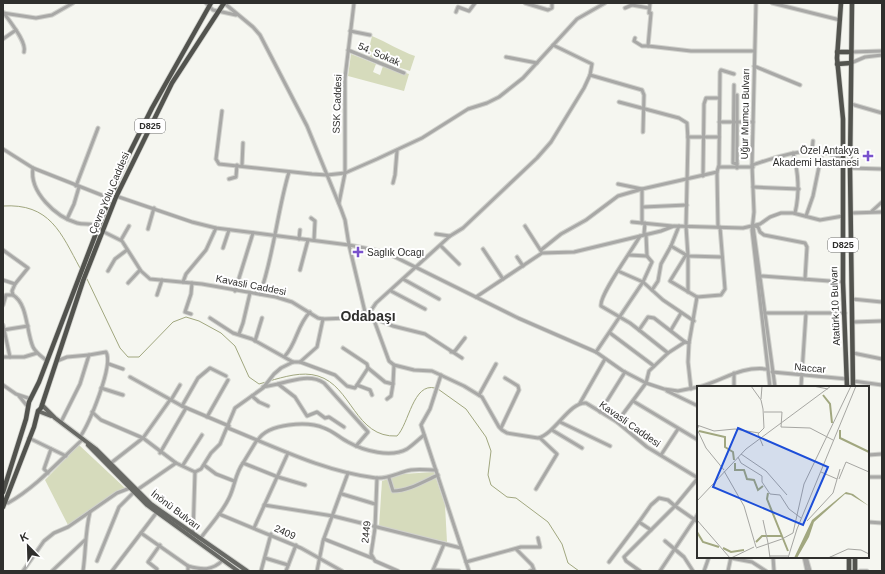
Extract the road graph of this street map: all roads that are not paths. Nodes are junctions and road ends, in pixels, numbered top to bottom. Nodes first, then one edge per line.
1 (74, 3) edge
2 (224, 3) edge
3 (354, 3) edge
4 (475, 3) edge
5 (526, 3) edge
6 (552, 3) edge
7 (603, 3) edge
8 (650, 3) edge
9 (756, 3) edge
10 (772, 3) edge
11 (841, 3) edge
12 (852, 3) edge
13 (208, 4) edge
14 (625, 8) dead end
15 (649, 8) junction
16 (220, 11) junction
17 (456, 12) dead end
18 (4, 13) edge
19 (243, 19) junction
20 (840, 20) junction
21 (16, 30) junction
22 (350, 31) junction
23 (370, 35) dead end
24 (635, 38) dead end
25 (3, 39) edge
26 (553, 45) junction
27 (648, 46) junction
28 (348, 50) junction
29 (754, 51) junction
30 (882, 51) edge
31 (24, 52) dead end
32 (837, 52) junction
33 (851, 52) junction
34 (882, 55) edge
35 (506, 57) dead end
36 (537, 63) junction
37 (851, 63) junction
38 (837, 64) junction
39 (754, 66) junction
40 (404, 74) dead end
41 (734, 74) dead end
42 (590, 75) junction
43 (734, 85) dead end
44 (800, 85) dead end
45 (737, 95) dead end
46 (719, 98) junction
47 (619, 102) dead end
48 (851, 104) junction
49 (644, 107) junction
50 (222, 112) dead end
51 (882, 113) edge
52 (719, 122) junction
53 (735, 122) junction
54 (753, 122) junction
55 (98, 128) dead end
56 (643, 132) dead end
57 (688, 137) junction
58 (704, 137) junction
59 (719, 137) junction
60 (813, 141) dead end
61 (243, 143) dead end
62 (3, 150) edge
63 (397, 151) junction
64 (812, 151) junction
65 (822, 152) junction
66 (793, 153) junction
67 (843, 160) junction
68 (237, 165) junction
69 (242, 166) junction
70 (719, 166) junction
71 (752, 166) junction
72 (33, 168) junction
73 (737, 168) junction
74 (850, 168) junction
75 (882, 169) edge
76 (289, 172) junction
77 (717, 172) junction
78 (344, 173) junction
79 (327, 175) junction
80 (703, 176) junction
81 (229, 179) dead end
82 (687, 180) junction
83 (393, 183) dead end
84 (618, 184) dead end
85 (78, 186) junction
86 (753, 187) junction
87 (642, 189) junction
88 (799, 189) junction
89 (116, 196) junction
90 (109, 198) junction
91 (882, 202) edge
92 (339, 205) junction
93 (687, 205) junction
94 (643, 207) junction
95 (154, 208) junction
96 (872, 212) junction
97 (882, 212) edge
98 (795, 213) junction
99 (851, 213) junction
100 (806, 216) junction
101 (843, 216) junction
102 (311, 218) dead end
103 (67, 219) junction
104 (632, 222) dead end
105 (643, 223) junction
106 (98, 226) junction
107 (129, 226) dead end
108 (525, 226) dead end
109 (674, 226) junction
110 (678, 226) junction
111 (686, 226) junction
112 (753, 226) junction
113 (719, 227) junction
114 (216, 228) junction
115 (148, 230) dead end
116 (229, 230) junction
117 (300, 230) dead end
118 (102, 231) junction
119 (253, 233) junction
120 (436, 234) dead end
121 (274, 235) junction
122 (643, 235) junction
123 (450, 236) junction
124 (299, 239) junction
125 (121, 240) junction
126 (308, 240) junction
127 (314, 240) junction
128 (348, 245) junction
129 (441, 246) junction
130 (671, 246) junction
131 (223, 248) dead end
132 (483, 249) dead end
133 (3, 250) edge
134 (127, 250) junction
135 (541, 251) junction
136 (629, 255) junction
137 (687, 255) junction
138 (89, 256) junction
139 (647, 256) junction
140 (517, 257) dead end
141 (722, 257) junction
142 (459, 264) dead end
143 (523, 266) junction
144 (416, 268) junction
145 (140, 270) junction
146 (300, 270) dead end
147 (108, 271) dead end
148 (618, 271) junction
149 (761, 276) junction
150 (81, 279) junction
151 (403, 279) junction
152 (503, 279) junction
153 (805, 279) junction
154 (3, 280) edge
155 (162, 280) junction
156 (183, 282) junction
157 (643, 282) junction
158 (843, 282) junction
159 (128, 283) dead end
160 (192, 283) junction
161 (15, 284) junction
162 (652, 290) junction
163 (235, 291) junction
164 (391, 291) junction
165 (688, 292) junction
166 (250, 293) junction
167 (13, 294) junction
168 (260, 294) junction
169 (157, 295) dead end
170 (476, 297) junction
171 (697, 297) junction
172 (439, 298) dead end
173 (852, 299) junction
174 (882, 302) edge
175 (3, 305) edge
176 (425, 309) dead end
177 (310, 312) junction
178 (365, 312) junction
179 (370, 312) junction
180 (681, 313) junction
181 (765, 313) junction
182 (806, 313) junction
183 (844, 313) junction
184 (191, 314) dead end
185 (620, 317) junction
186 (210, 318) dead end
187 (262, 318) dead end
188 (373, 318) junction
189 (323, 319) junction
190 (694, 321) junction
191 (882, 321) edge
192 (853, 322) junction
193 (3, 325) edge
194 (28, 326) junction
195 (3, 330) edge
196 (639, 330) junction
197 (671, 330) junction
198 (610, 333) junction
199 (239, 334) junction
200 (465, 338) dead end
201 (256, 341) junction
202 (687, 342) junction
203 (343, 348) dead end
204 (451, 352) junction
205 (596, 352) junction
206 (37, 353) junction
207 (668, 353) junction
208 (853, 353) junction
209 (89, 355) junction
210 (285, 356) junction
211 (10, 357) junction
212 (3, 358) edge
213 (462, 358) dead end
214 (605, 359) junction
215 (882, 359) edge
216 (46, 360) junction
217 (55, 362) junction
218 (293, 362) junction
219 (300, 362) junction
220 (109, 364) junction
221 (496, 364) dead end
222 (394, 365) junction
223 (654, 366) junction
224 (123, 368) dead end
225 (368, 368) junction
226 (767, 369) junction
227 (772, 371) junction
228 (625, 372) junction
229 (734, 373) junction
230 (441, 375) junction
231 (801, 375) junction
232 (226, 376) dead end
233 (130, 377) dead end
234 (505, 378) dead end
235 (847, 379) junction
236 (228, 380) dead end
237 (853, 381) junction
238 (646, 383) junction
239 (278, 384) junction
240 (393, 384) junction
241 (3, 385) edge
242 (180, 385) dead end
243 (357, 385) junction
244 (882, 385) edge
245 (701, 386) edge
246 (734, 386) edge
247 (770, 386) edge
248 (775, 386) edge
249 (800, 386) edge
250 (847, 386) edge
251 (853, 386) edge
252 (697, 387) edge
253 (101, 388) junction
254 (263, 388) junction
255 (664, 389) junction
256 (692, 389) junction
257 (16, 394) junction
258 (123, 395) dead end
259 (372, 395) dead end
260 (479, 395) junction
261 (252, 396) junction
262 (32, 399) junction
263 (387, 399) dead end
264 (171, 400) junction
265 (633, 401) junction
266 (580, 403) junction
267 (42, 405) junction
268 (182, 406) junction
269 (268, 406) dead end
270 (697, 406) edge
271 (28, 407) junction
272 (186, 408) junction
273 (38, 411) junction
274 (92, 412) junction
275 (600, 412) junction
276 (207, 417) junction
277 (55, 418) junction
278 (61, 422) junction
279 (560, 422) junction
280 (617, 422) junction
281 (344, 426) dead end
282 (228, 427) junction
283 (501, 428) junction
284 (678, 429) junction
285 (552, 430) junction
286 (202, 435) dead end
287 (424, 435) junction
288 (29, 438) junction
289 (82, 438) junction
290 (143, 438) junction
291 (540, 438) junction
292 (697, 439) edge
293 (258, 440) junction
294 (356, 446) junction
295 (610, 446) dead end
296 (582, 448) dead end
297 (51, 449) junction
298 (160, 452) junction
299 (288, 453) junction
300 (882, 454) edge
301 (869, 455) edge
302 (66, 456) junction
303 (661, 456) junction
304 (111, 463) junction
305 (176, 463) junction
306 (243, 463) junction
307 (182, 465) junction
308 (204, 465) junction
309 (436, 470) junction
310 (195, 472) junction
311 (48, 473) junction
312 (348, 473) junction
313 (438, 475) junction
314 (278, 477) junction
315 (697, 477) edge
316 (882, 477) edge
317 (377, 478) junction
318 (389, 478) junction
319 (869, 478) edge
320 (697, 479) edge
321 (234, 481) junction
322 (305, 485) dead end
323 (130, 488) junction
324 (536, 488) dead end
325 (135, 491) junction
326 (3, 492) edge
327 (342, 494) junction
328 (4, 504) edge
329 (375, 504) junction
330 (264, 505) junction
331 (675, 506) junction
332 (90, 512) junction
333 (157, 512) junction
334 (219, 514) junction
335 (333, 516) junction
336 (697, 516) edge
337 (694, 520) junction
338 (639, 522) junction
339 (697, 522) edge
340 (869, 522) edge
341 (882, 523) edge
342 (254, 528) junction
343 (375, 528) junction
344 (651, 530) junction
345 (141, 533) junction
346 (193, 534) junction
347 (271, 534) junction
348 (538, 538) dead end
349 (324, 539) junction
350 (86, 540) junction
351 (199, 540) junction
352 (665, 541) dead end
353 (444, 544) junction
354 (160, 545) junction
355 (296, 545) junction
356 (462, 548) junction
357 (516, 548) junction
358 (675, 549) junction
359 (265, 558) junction
360 (372, 558) junction
361 (709, 558) edge
362 (731, 558) edge
363 (735, 558) edge
364 (773, 558) edge
365 (805, 558) edge
366 (805, 558) edge
367 (849, 558) edge
368 (855, 558) edge
369 (320, 559) junction
370 (223, 560) junction
371 (97, 561) dead end
372 (466, 562) junction
373 (609, 562) dead end
374 (288, 564) junction
375 (188, 566) junction
376 (157, 569) dead end
377 (760, 569) edge
378 (209, 570) edge
379 (432, 570) edge
380 (22, 571) edge
381 (52, 571) edge
382 (83, 571) edge
383 (112, 571) edge
384 (188, 571) edge
385 (238, 571) edge
386 (246, 571) edge
387 (261, 571) edge
388 (286, 571) edge
389 (317, 571) edge
390 (342, 571) edge
391 (398, 571) edge
392 (459, 571) edge
393 (469, 571) edge
394 (530, 571) edge
395 (640, 571) edge
396 (660, 571) edge
397 (693, 571) edge
398 (704, 571) edge
399 (728, 571) edge
400 (766, 571) edge
401 (774, 571) edge
402 (807, 571) edge
403 (810, 571) edge
404 (849, 571) edge
405 (855, 571) edge
406 (860, 571) edge
407 (867, 571) edge

1 - 18 street
2 - 16 highway, Çevre Yolu Caddesi / D825
2 - 19 street
3 - 22 street, SSK Caddesi
4 - 17 street
5 - 6 street
7 - 26 street
8 - 15 street
9 - 29 street, Uğur Mumcu Bulvarı
10 - 20 street
11 - 20 highway, D825
12 - 33 highway, D825
13 - 16 street
13 - 90 highway, Çevre Yolu Caddesi / D825
14 - 15 street
15 - 27 street
16 - 19 street
16 - 89 highway, Çevre Yolu Caddesi / D825
18 - 21 street
19 - 79 street
20 - 32 highway, D825
21 - 25 street
21 - 31 street
22 - 23 street
22 - 28 street, SSK Caddesi
24 - 27 street
26 - 36 street
26 - 42 street
27 - 29 street
28 - 40 street, 54. Sokak
28 - 78 street, SSK Caddesi
29 - 39 street, Uğur Mumcu Bulvarı
30 - 33 street
32 - 33 highway
32 - 38 highway, D825
33 - 37 highway, D825
34 - 37 street
35 - 36 street
36 - 63 street
37 - 38 highway
37 - 48 highway, D825
38 - 67 highway, Atatürk 10 Bulvarı / D825
39 - 44 street
39 - 54 street, Uğur Mumcu Bulvarı
41 - 46 street
42 - 49 street
42 - 123 street
43 - 53 street
45 - 53 street
46 - 52 street
46 - 58 street
47 - 49 street
48 - 51 street
48 - 74 highway, Atatürk 10 Bulvarı / D825
49 - 56 street
49 - 57 street
50 - 68 street
52 - 53 street
52 - 59 street
53 - 54 street
53 - 73 street
54 - 71 street, Uğur Mumcu Bulvarı
55 - 85 street
57 - 58 street
57 - 82 street
58 - 59 street
58 - 80 street
59 - 70 street
60 - 64 street
61 - 69 street
62 - 72 street
63 - 78 street
63 - 83 street
64 - 65 street
64 - 66 street
65 - 67 street
65 - 100 street
66 - 71 street
66 - 88 street
67 - 101 highway, Atatürk 10 Bulvarı / D825
68 - 69 street
68 - 81 street
69 - 76 street
70 - 73 street
70 - 77 street
71 - 73 street
71 - 86 street, Uğur Mumcu Bulvarı
72 - 85 street
72 - 103 street
74 - 75 street
74 - 99 highway, Atatürk 10 Bulvarı / D825
76 - 79 street
76 - 121 street
77 - 80 street
77 - 113 street
78 - 79 street
78 - 92 street, SSK Caddesi
79 - 92 street
80 - 82 street
82 - 87 street
82 - 93 street
84 - 87 street
85 - 90 street
85 - 103 street
86 - 88 street
86 - 112 street, Uğur Mumcu Bulvarı
87 - 94 street
87 - 135 street
88 - 98 street
89 - 95 street
89 - 118 highway, Çevre Yolu Caddesi / D825
90 - 106 highway, Çevre Yolu Caddesi / D825
91 - 96 street
92 - 128 street
93 - 94 street
93 - 111 street
94 - 105 street
95 - 114 street
95 - 115 street
96 - 97 street
96 - 99 street
98 - 100 street
98 - 112 street
99 - 173 highway, Atatürk 10 Bulvarı / D825
100 - 101 street
101 - 158 highway, Atatürk 10 Bulvarı / D825
102 - 127 street
103 - 106 street
104 - 105 street
105 - 109 street
105 - 122 street
106 - 138 highway, Çevre Yolu Caddesi / D825
107 - 125 street
108 - 135 street
109 - 110 street
109 - 122 street
110 - 111 street
110 - 130 street
111 - 113 street
111 - 137 street
112 - 113 street
112 - 149 street, Uğur Mumcu Bulvarı
112 - 153 street
112 - 226 street, Uğur Mumcu Bulvarı
113 - 141 street
114 - 116 street
114 - 156 street
116 - 119 street
116 - 131 street
117 - 124 street
118 - 125 street
118 - 138 highway, Çevre Yolu Caddesi / D825
119 - 121 street
119 - 163 street
120 - 123 street
121 - 124 street
121 - 168 street
122 - 135 street
122 - 136 street
122 - 139 street
123 - 129 street
124 - 126 street
125 - 134 street, Kavasli Caddesi
126 - 127 street
126 - 146 street
127 - 128 street
128 - 144 street
128 - 178 street
129 - 142 street
129 - 144 street
130 - 137 street
130 - 162 street
132 - 152 street
133 - 161 street
134 - 145 street, Kavasli Caddesi
134 - 147 street
135 - 143 street
136 - 139 street
136 - 148 street
137 - 141 street
137 - 165 street
137 - 165 street
138 - 150 highway, Çevre Yolu Caddesi / D825
139 - 157 street
140 - 143 street
141 - 171 street
143 - 152 street
144 - 151 street
144 - 170 street
145 - 155 street, Kavasli Caddesi
145 - 159 street
148 - 157 street
148 - 185 street
149 - 153 street
149 - 181 street, Uğur Mumcu Bulvarı
150 - 216 highway, Çevre Yolu Caddesi / D825
150 - 217 highway, Çevre Yolu Caddesi / D825
151 - 164 street
151 - 172 street
152 - 170 street
153 - 158 street
154 - 161 street
155 - 156 street, Kavasli Caddesi
155 - 169 street
156 - 160 street, Kavasli Caddesi
157 - 162 street
157 - 185 street
158 - 183 highway, Atatürk 10 Bulvarı / D825
160 - 163 street, Kavasli Caddesi
160 - 184 street
161 - 167 street
162 - 180 street
163 - 166 street, Kavasli Caddesi
164 - 176 street
164 - 179 street
165 - 171 street
166 - 168 street, Kavasli Caddesi
166 - 199 street
167 - 175 street
167 - 194 street
168 - 177 street, Kavasli Caddesi
170 - 205 street
171 - 190 street
173 - 174 street
173 - 192 highway, Atatürk 10 Bulvarı / D825
177 - 189 street, Kavasli Caddesi
177 - 210 street
178 - 179 street
178 - 189 street
179 - 188 street
180 - 190 street
180 - 197 street
181 - 182 street
181 - 227 street, Uğur Mumcu Bulvarı
182 - 183 street
182 - 231 street
183 - 235 highway, Atatürk 10 Bulvarı / D825
185 - 196 street
185 - 198 street
186 - 199 street
187 - 201 street
188 - 204 street
188 - 222 street
189 - 219 street
190 - 202 street
191 - 192 street
192 - 208 highway, Atatürk 10 Bulvarı / D825
193 - 195 street
194 - 195 street
194 - 206 street
195 - 211 street
196 - 197 street
196 - 207 street
197 - 202 street
198 - 205 street
198 - 223 street
199 - 201 street
200 - 204 street
201 - 210 street
202 - 207 street
202 - 256 street
203 - 225 street
204 - 213 street
205 - 214 street
206 - 211 street
206 - 216 street
207 - 223 street
208 - 215 street
208 - 237 highway, Atatürk 10 Bulvarı / D825
209 - 217 street
209 - 220 street
209 - 278 street
210 - 218 street
211 - 212 street
214 - 228 street
214 - 266 street
216 - 262 highway, Çevre Yolu Caddesi / D825
217 - 267 highway, Çevre Yolu Caddesi / D825
218 - 219 street
218 - 254 street
219 - 243 street
220 - 224 street
220 - 253 street
221 - 260 street
222 - 230 street
222 - 240 street
223 - 238 street
225 - 240 street
225 - 243 street
226 - 227 street, Naccar
226 - 229 street, Naccar
226 - 247 street, Uğur Mumcu Bulvarı
227 - 231 street, Naccar
227 - 248 street, Uğur Mumcu Bulvarı
228 - 238 street
228 - 275 street
229 - 245 street, Naccar
229 - 246 street
230 - 260 street
230 - 287 street
231 - 235 street, Naccar
231 - 249 street
232 - 268 street
233 - 264 street
234 - 283 street
235 - 250 highway, Atatürk 10 Bulvarı / D825
236 - 276 street
237 - 244 street
237 - 251 highway, Atatürk 10 Bulvarı / D825
238 - 255 street
238 - 265 street
239 - 254 street
239 - 281 street
239 - 294 street
240 - 263 street
241 - 257 street
242 - 264 street
243 - 259 street
252 - 256 street, Naccar
253 - 258 street
253 - 274 street
254 - 261 street
255 - 256 street, Naccar
255 - 270 street
257 - 262 street
257 - 271 street
260 - 283 street
261 - 269 street
261 - 282 street
262 - 267 highway
262 - 271 highway, Çevre Yolu Caddesi / D825
264 - 268 street
264 - 290 street
265 - 280 street
265 - 284 street
266 - 275 street, Kavasli Caddesi
266 - 279 street
267 - 273 highway, Çevre Yolu Caddesi / D825
267 - 277 main road, İnönü Bulvarı
268 - 272 street
271 - 273 highway
271 - 326 highway, Çevre Yolu Caddesi / D825
272 - 276 street
272 - 298 street
273 - 277 main road, İnönü Bulvarı
273 - 288 highway, Çevre Yolu Caddesi / D825
274 - 289 street
274 - 290 street
275 - 280 street, Kavasli Caddesi
276 - 282 street
277 - 278 main road, İnönü Bulvarı
278 - 289 main road, İnönü Bulvarı
279 - 285 street
279 - 295 street
280 - 303 street, Kavasli Caddesi
282 - 293 street
282 - 308 street
283 - 291 street
284 - 292 street
284 - 303 street
285 - 291 street
285 - 296 street
286 - 307 street
287 - 294 street
287 - 309 street
288 - 297 street
288 - 328 highway, Çevre Yolu Caddesi / D825
289 - 302 street
289 - 304 main road, İnönü Bulvarı
289 - 323 main road, İnönü Bulvarı
290 - 298 street
290 - 304 street
291 - 324 street
293 - 294 street
293 - 299 street
293 - 306 street
297 - 302 street
297 - 311 street
298 - 305 street
299 - 312 street
299 - 314 street
300 - 301 street
302 - 311 street
303 - 315 street, Kavasli Caddesi
304 - 325 main road, İnönü Bulvarı
305 - 307 street
305 - 325 street
306 - 314 street
306 - 321 street
307 - 310 street
308 - 310 street
308 - 321 street
309 - 313 street
309 - 318 street
310 - 346 street
311 - 328 street
312 - 317 street
312 - 327 street
313 - 318 street
313 - 356 street
314 - 322 street
314 - 330 street
316 - 319 street
317 - 318 street
317 - 329 street, 2449
320 - 331 street
321 - 334 street
323 - 325 main road, İnönü Bulvarı
323 - 332 street
325 - 333 main road, İnönü Bulvarı
325 - 346 main road, İnönü Bulvarı
325 - 371 street
327 - 329 street
327 - 335 street
329 - 343 street, 2449
330 - 335 street
330 - 342 street
331 - 337 street
331 - 338 street
331 - 344 street
332 - 350 street
332 - 380 street
333 - 345 street
333 - 351 main road, İnönü Bulvarı
334 - 342 street, 2409
334 - 351 street
335 - 343 street
335 - 349 street
336 - 337 street
337 - 339 street
337 - 358 street
338 - 344 street
338 - 373 street
340 - 341 street
342 - 347 street, 2409
343 - 353 street
343 - 360 street, 2449
344 - 395 street
345 - 354 street
345 - 383 street
346 - 351 main road, İnönü Bulvarı
347 - 355 street, 2409
347 - 359 street
348 - 357 street
349 - 360 street
349 - 369 street
350 - 381 street
350 - 382 street
351 - 370 main road, İnönü Bulvarı
351 - 386 main road, İnönü Bulvarı
352 - 358 street
353 - 356 street
353 - 379 street
354 - 375 street
354 - 376 street
355 - 369 street, 2409
355 - 374 street
356 - 372 street
357 - 372 street
357 - 394 street
358 - 396 street
358 - 397 street
359 - 374 street
359 - 387 street
360 - 391 street, 2449
361 - 398 street
362 - 399 street
363 - 377 street
364 - 401 street
365 - 402 street
366 - 403 street
367 - 404 highway
368 - 405 highway
369 - 389 street
369 - 390 street, 2409
370 - 378 street
370 - 385 main road, İnönü Bulvarı
372 - 393 street
374 - 388 street
375 - 378 street
375 - 384 street
377 - 400 street
379 - 392 street
406 - 407 street

